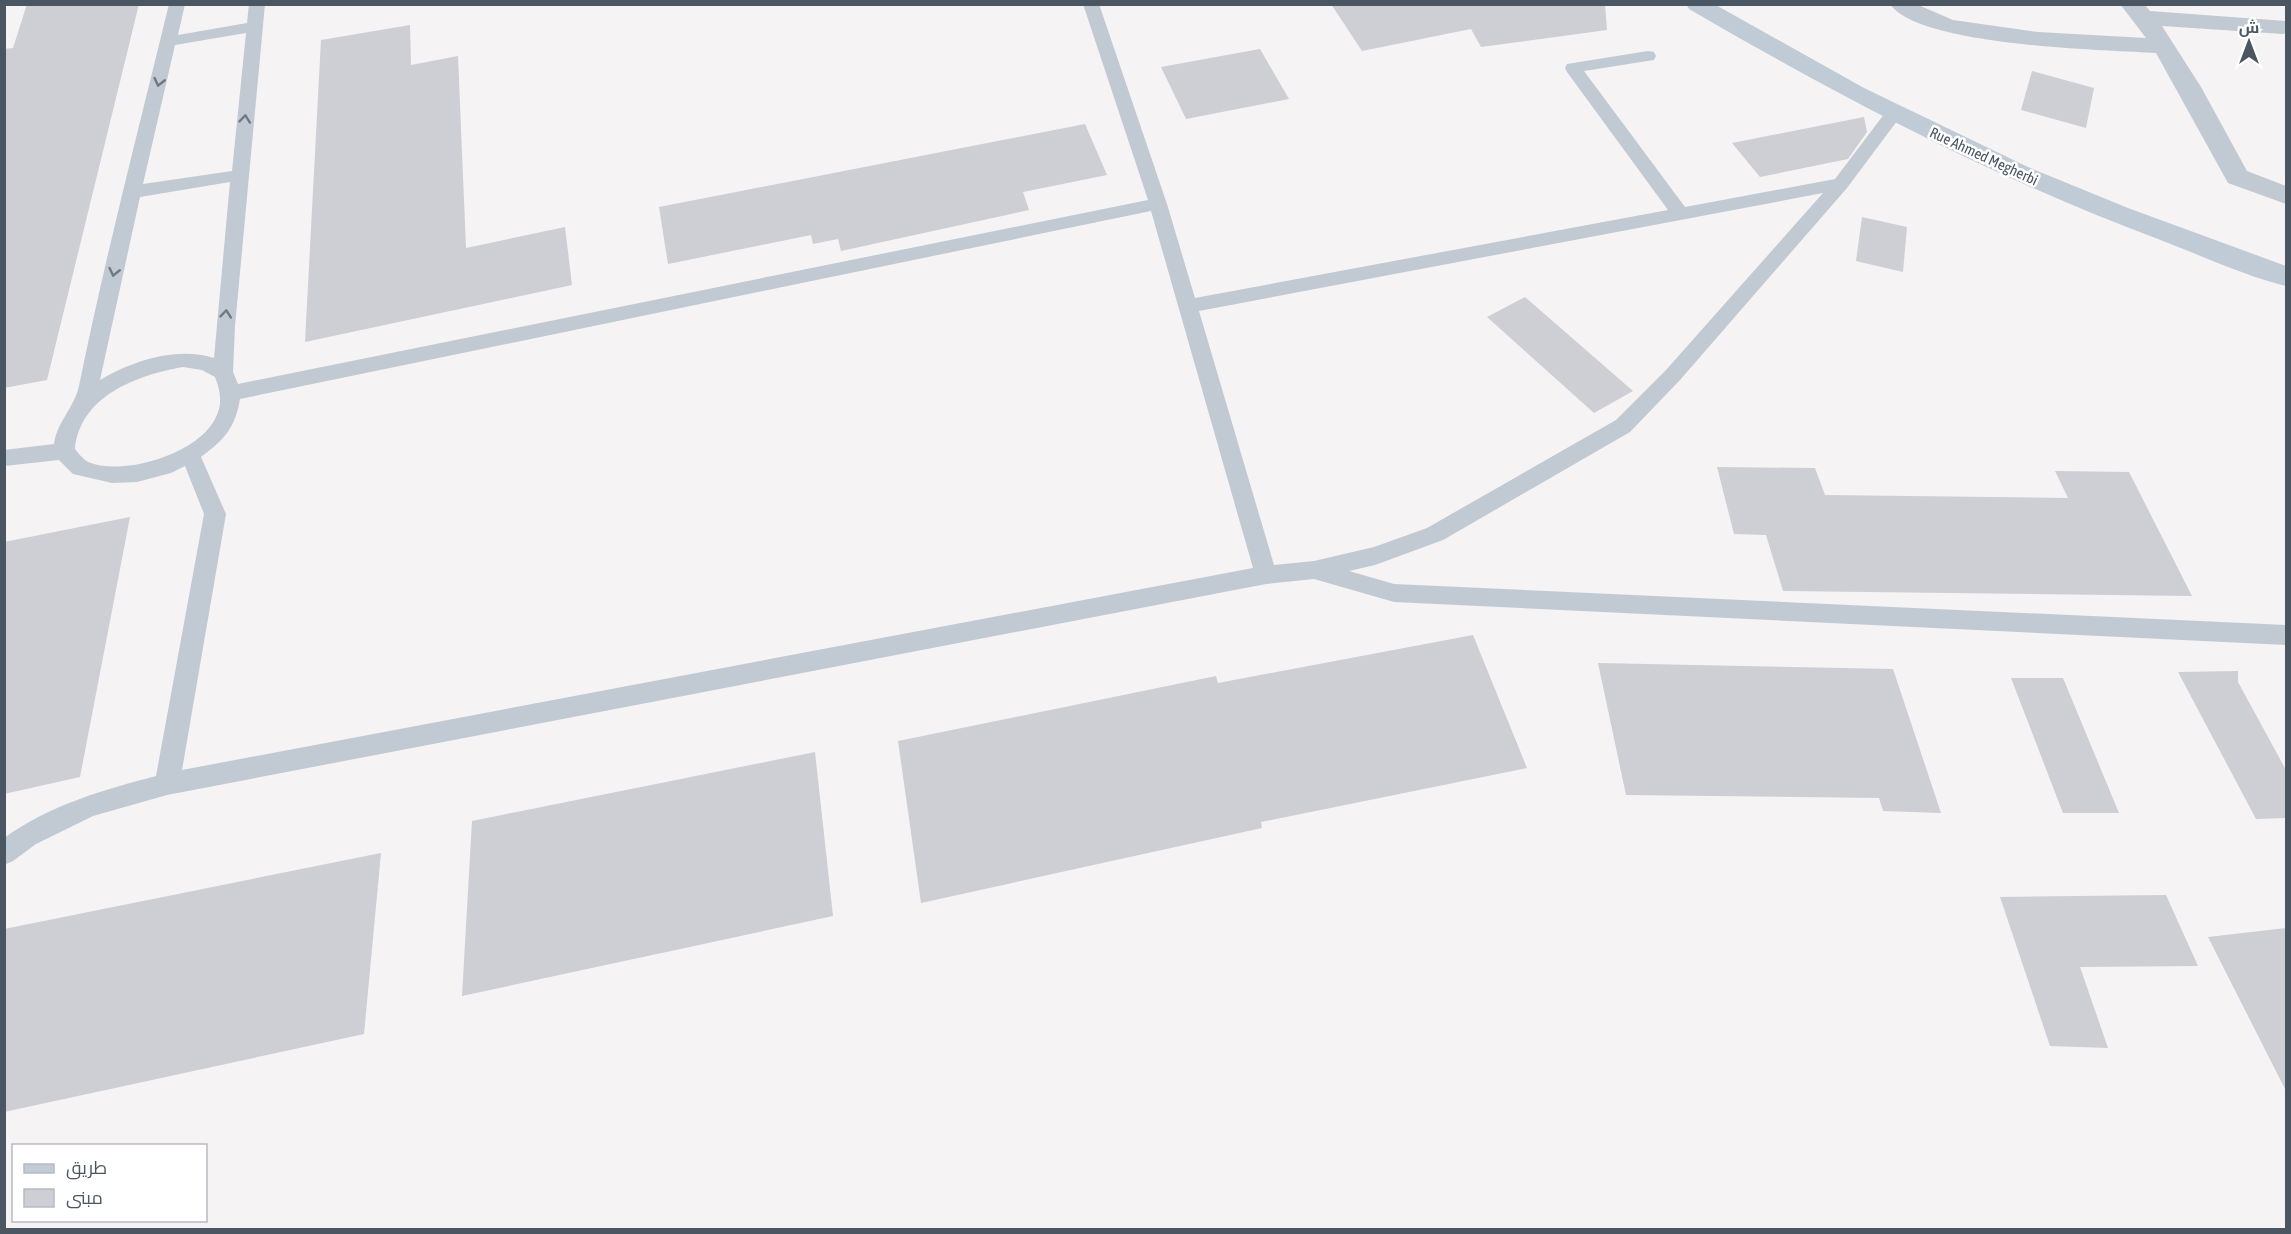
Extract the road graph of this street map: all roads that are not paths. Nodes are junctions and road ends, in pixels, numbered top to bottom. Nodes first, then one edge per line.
1 (177, 4) edge
2 (257, 4) edge
3 (1091, 4) edge
4 (1697, 4) edge
5 (1901, 4) edge
6 (2138, 11) edge
7 (255, 27) junction
8 (2283, 27) dead end
9 (168, 41) junction
10 (2164, 46) junction
11 (1648, 56) dead end
12 (1894, 114) junction
13 (240, 175) junction
14 (1840, 184) junction
15 (133, 192) junction
16 (2286, 195) edge
17 (1158, 204) junction
18 (1680, 214) junction
19 (2286, 276) edge
20 (1189, 306) junction
21 (223, 372) junction
22 (231, 393) junction
23 (86, 404) junction
24 (64, 451) junction
25 (190, 454) junction
26 (4, 459) edge
27 (1314, 570) junction
28 (1266, 575) junction
29 (2286, 634) edge
30 (167, 784) junction
31 (4, 853) edge

1 - 9 lane
2 - 7 lane
3 - 17 lane
4 - 12 main road, Rue Ahmed Megherbi
5 - 10 street
6 - 8 street
6 - 10 street
7 - 9 lane
13 -> 7 lane
9 -> 15 lane
10 - 16 street
11 - 18 lane
12 - 14 lane
12 - 19 main road, Rue Ahmed Megherbi
13 - 15 lane
21 -> 13 lane
14 - 18 lane
14 - 27 lane
15 -> 23 lane
17 - 20 lane
17 - 22 lane
18 - 20 lane
20 - 28 lane
21 - 22 lane
21 - 23 lane
22 - 25 lane
23 - 24 lane
24 - 25 lane
24 - 26 lane
25 - 30 lane
27 - 28 lane
27 - 29 lane
28 - 30 lane
30 - 31 lane

